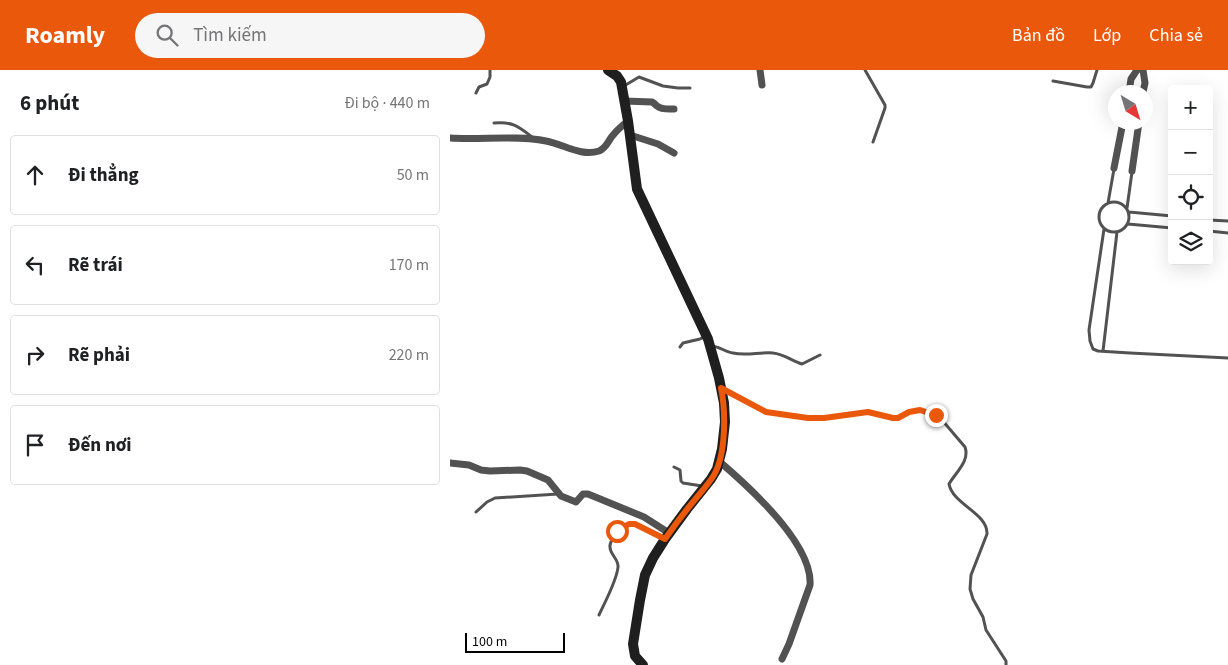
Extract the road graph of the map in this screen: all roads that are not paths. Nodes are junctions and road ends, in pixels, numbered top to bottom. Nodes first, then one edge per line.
1 (490, 70) edge
2 (608, 70) edge
3 (760, 70) edge
4 (865, 70) edge
5 (1096, 70) edge
6 (1137, 70) edge
7 (1143, 70) edge
8 (1054, 81) dead end
9 (762, 85) dead end
10 (1130, 85) edge
11 (1145, 85) edge
12 (622, 88) junction
13 (690, 88) dead end
14 (476, 93) dead end
15 (624, 101) junction
16 (674, 109) dead end
17 (628, 121) junction
18 (494, 123) dead end
19 (1121, 130) edge
20 (1138, 130) edge
21 (630, 135) junction
22 (450, 138) edge
23 (534, 139) junction
24 (873, 142) dead end
25 (674, 153) dead end
26 (1114, 168) joint
27 (1132, 171) joint
28 (1108, 203) junction
29 (1128, 210) junction
30 (1168, 215) edge
31 (1213, 220) edge
32 (1228, 221) edge
33 (1128, 224) junction
34 (1104, 228) junction
35 (1168, 228) edge
36 (1213, 231) edge
37 (1117, 232) junction
38 (1228, 233) edge
39 (706, 335) junction
40 (710, 346) junction
41 (680, 347) dead end
42 (1104, 351) junction
43 (820, 355) dead end
44 (1228, 358) edge
45 (721, 388) junction
46 (720, 462) junction
47 (450, 463) edge
48 (674, 467) dead end
49 (705, 486) junction
50 (559, 494) junction
51 (476, 512) dead end
52 (667, 536) junction
53 (599, 614) dead end
54 (782, 660) dead end
55 (643, 665) edge
56 (1006, 665) edge

1 - 14 lane
2 - 12 main road
3 - 9 street
4 - 24 lane
5 - 8 lane
6 - 10 street
7 - 11 street
12 - 13 lane
12 - 15 main road
15 - 16 street
15 - 17 main road
17 - 21 main road
17 - 23 street
18 - 23 lane
19 - 26 street
20 - 27 street
21 - 25 street
21 - 39 main road
22 - 23 street
26 - 28 lane
27 - 29 lane
28 - 29 lane
28 - 34 lane
29 - 30 lane
29 - 33 lane
31 - 32 lane
33 - 35 lane
33 - 37 lane
34 - 37 lane
34 - 42 lane
36 - 38 lane
37 - 42 lane
39 - 40 main road
39 - 41 lane
40 - 43 lane
40 - 45 main road
42 - 44 lane
45 - 46 main road
45 - 56 lane
46 - 49 main road
46 - 54 street
47 - 50 street
48 - 49 lane
49 - 52 main road
50 - 51 lane
50 - 52 street
52 - 53 lane
52 - 55 main road

